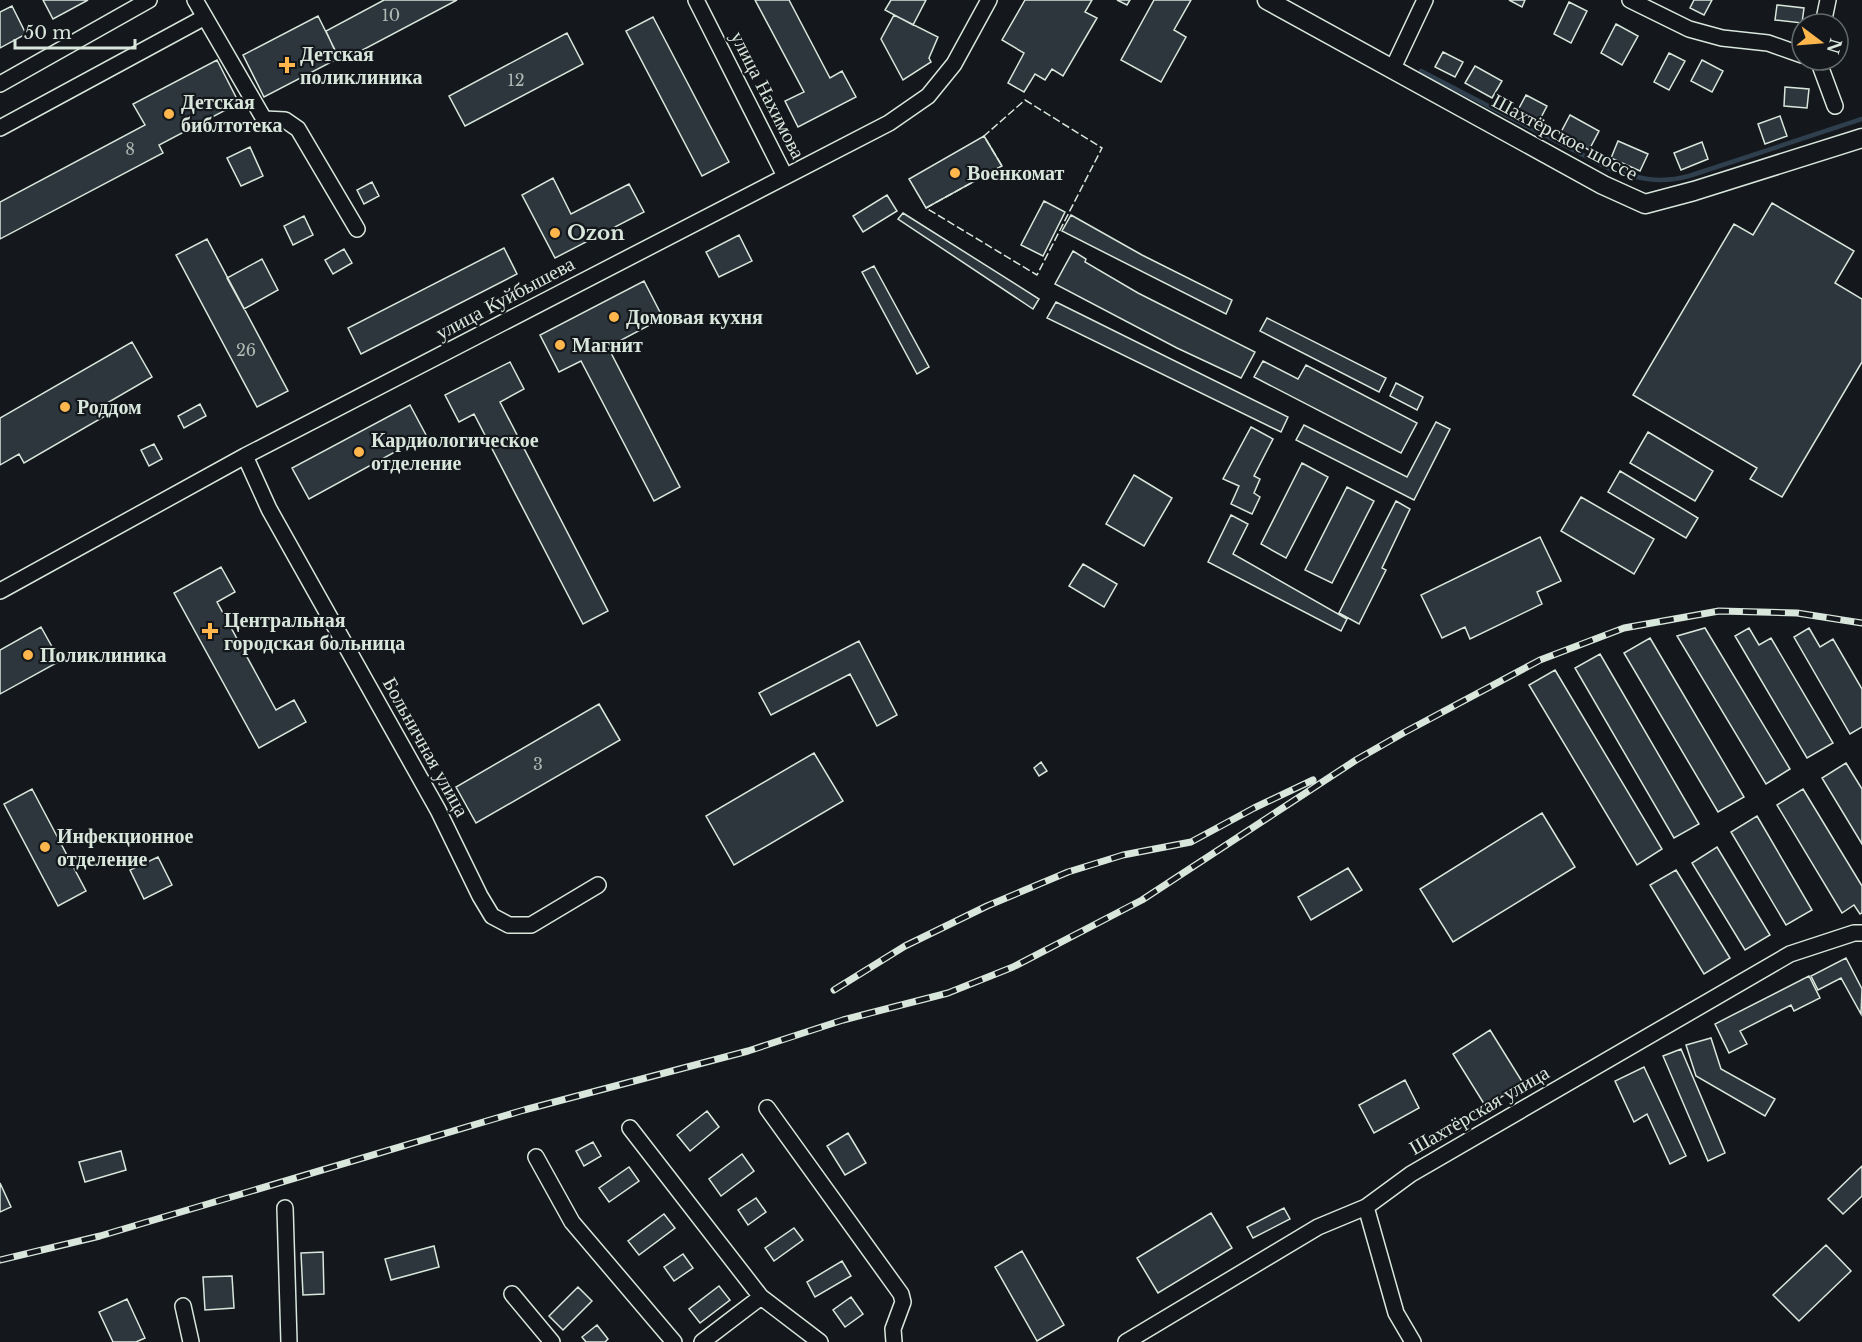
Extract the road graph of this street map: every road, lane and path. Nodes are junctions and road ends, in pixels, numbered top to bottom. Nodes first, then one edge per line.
1 (195, 0) edge
2 (696, 0) edge
3 (989, 0) edge
4 (1267, 0) edge
5 (1425, 0) edge
6 (1630, 0) edge
7 (143, 2) edge
8 (205, 17) junction
9 (1790, 51) edge
10 (1392, 70) junction
11 (1822, 72) edge
12 (0, 84) edge
13 (1835, 106) dead end
14 (0, 128) edge
15 (1862, 138) edge
16 (785, 176) junction
17 (357, 229) dead end
18 (245, 456) junction
19 (0, 591) edge
20 (598, 885) dead end
21 (1862, 933) edge
22 (767, 1108) dead end
23 (630, 1128) dead end
24 (536, 1157) dead end
25 (1366, 1207) junction
26 (285, 1208) dead end
27 (512, 1294) dead end
28 (761, 1297) junction
29 (183, 1306) dead end
30 (191, 1342) edge
31 (289, 1342) edge
32 (552, 1342) edge
33 (674, 1342) edge
34 (702, 1342) edge
35 (820, 1342) edge
36 (894, 1342) edge
37 (1126, 1342) edge
38 (1413, 1342) edge

1 - 8 street
2 - 16 street, улица Нахимова
3 - 16 street, улица Куйбышева
4 - 10 street, Шахтёрское шоссе
5 - 10 street
6 - 9 street
7 - 12 street
8 - 14 street
8 - 17 street
10 - 15 street, Шахтёрское шоссе
11 - 13 street
16 - 18 street, улица Куйбышева
18 - 19 street, улица Куйбышева
18 - 20 street, Больничная улица
21 - 25 street, Шахтёрская улица
22 - 36 street
23 - 28 street
24 - 33 street
25 - 37 street, Шахтёрская улица
25 - 38 street
26 - 31 street
27 - 32 street
28 - 34 street
28 - 35 street
29 - 30 street

